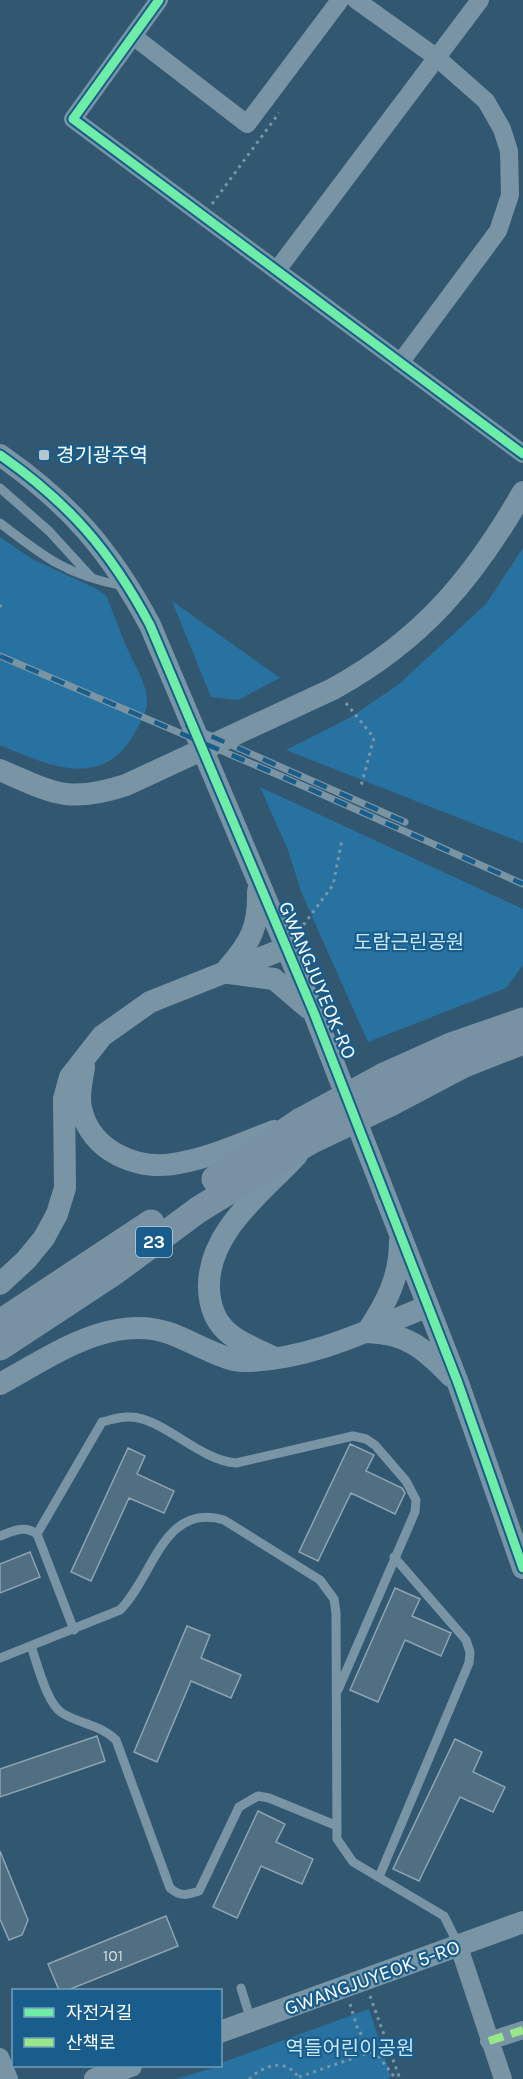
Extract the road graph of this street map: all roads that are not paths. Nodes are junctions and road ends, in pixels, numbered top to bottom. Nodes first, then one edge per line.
1 (159, 0) edge
2 (340, 0) edge
3 (356, 0) edge
4 (480, 0) edge
5 (133, 36) junction
6 (436, 57) junction
7 (277, 270) junction
8 (400, 363) junction
9 (523, 454) edge
10 (0, 455) edge
11 (0, 488) edge
12 (523, 492) edge
13 (0, 523) edge
14 (95, 581) junction
15 (129, 587) junction
16 (203, 748) junction
17 (0, 770) edge
18 (257, 883) junction
19 (286, 948) junction
20 (224, 972) junction
21 (314, 1013) junction
22 (523, 1021) edge
23 (523, 1041) edge
24 (85, 1060) junction
25 (306, 1131) junction
26 (400, 1233) junction
27 (0, 1284) edge
28 (428, 1306) junction
29 (0, 1323) edge
30 (367, 1332) junction
31 (0, 1347) edge
32 (275, 1357) junction
33 (458, 1383) junction
34 (0, 1384) edge
35 (37, 1534) junction
36 (0, 1536) edge
37 (394, 1557) junction
38 (523, 1568) edge
39 (74, 1630) junction
40 (31, 1646) junction
41 (0, 1658) edge
42 (336, 1695) junction
43 (335, 1825) junction
44 (379, 1877) junction
45 (523, 1922) edge
46 (458, 1944) junction
47 (241, 1988) dead end
48 (251, 2021) junction
49 (523, 2030) edge
50 (222, 2031) edge
51 (489, 2041) junction
52 (0, 2057) edge
53 (128, 2067) edge
54 (9, 2079) edge
55 (95, 2079) edge
56 (503, 2079) edge

1 - 5 street
2 - 5 street
3 - 6 street
4 - 6 street
5 - 7 street
6 - 7 street
6 - 8 street
7 - 8 street
8 - 9 street
10 - 15 street, GWANGJUYEOK-RO
11 - 14 lane
12 - 16 street
13 - 14 lane
14 - 15 lane
15 - 16 street, GWANGJUYEOK-RO
16 - 17 street
16 - 18 street, GWANGJUYEOK-RO
18 - 19 street, GWANGJUYEOK-RO
18 - 20 street
19 - 20 street
19 - 21 street, GWANGJUYEOK-RO
20 - 21 street
20 - 24 street
21 - 26 street, GWANGJUYEOK-RO
22 - 25 main road, 23, bridge
23 - 25 main road, 23, bridge
24 - 25 street
24 - 27 street
25 - 29 main road, 23
25 - 31 main road, 23
25 - 32 street
26 - 28 street, GWANGJUYEOK-RO
26 - 30 street
28 - 30 street
28 - 33 street, GWANGJUYEOK-RO
30 - 32 street
30 - 33 street
32 - 34 street
33 - 38 street, GWANGJUYEOK-RO
35 - 36 lane
35 - 37 lane
35 - 39 lane
37 - 42 lane
37 - 44 lane
39 - 40 lane
39 - 42 lane
40 - 41 lane
40 - 43 lane
42 - 43 lane
43 - 44 lane
44 - 46 lane
45 - 46 street, GWANGJUYEOK 5-RO
46 - 48 street, GWANGJUYEOK 5-RO
46 - 51 street
47 - 48 lane
48 - 50 street, GWANGJUYEOK 5-RO
49 - 51 street
51 - 56 street
52 - 54 street
53 - 55 street

